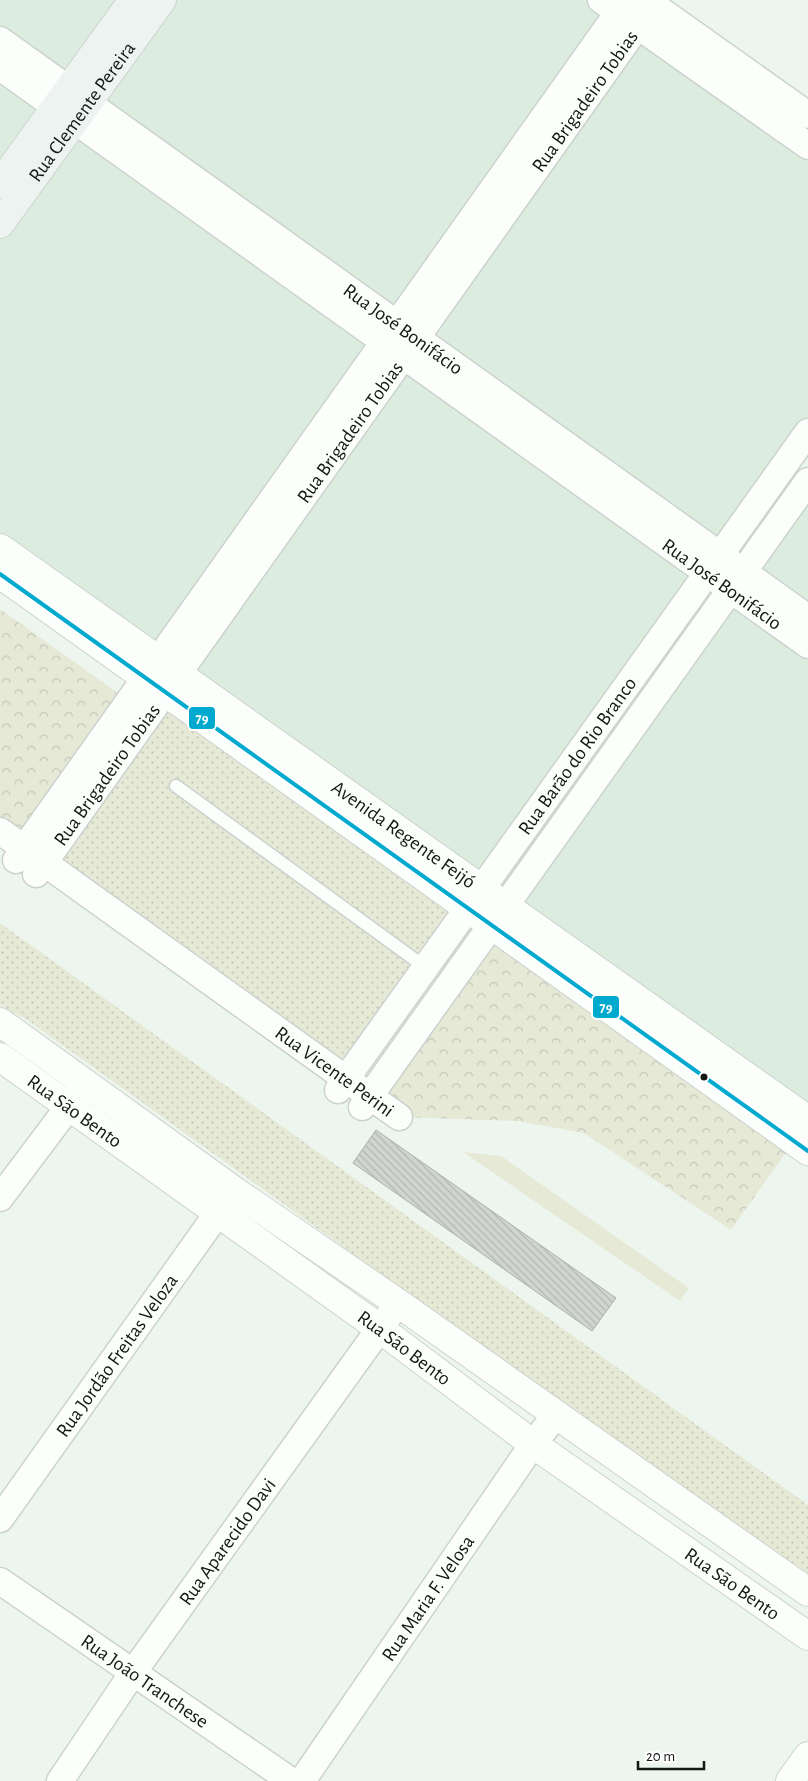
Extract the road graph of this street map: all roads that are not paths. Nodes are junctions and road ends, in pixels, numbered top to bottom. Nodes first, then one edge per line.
1 (133, 0) edge
2 (162, 0) edge
3 (652, 2) edge
4 (622, 10) edge
5 (0, 40) edge
6 (0, 67) edge
7 (72, 105) junction
8 (808, 114) edge
9 (808, 146) edge
10 (0, 184) edge
11 (0, 224) edge
12 (399, 340) junction
13 (808, 432) edge
14 (808, 481) edge
15 (0, 548) edge
16 (713, 564) junction
17 (0, 574) edge
18 (736, 581) junction
19 (49, 596) junction
20 (808, 618) edge
21 (808, 645) edge
22 (161, 676) junction
23 (176, 786) dead end
24 (0, 832) edge
25 (24, 859) edge
26 (475, 898) junction
27 (498, 915) junction
28 (425, 967) junction
29 (0, 1022) edge
30 (0, 1057) edge
31 (86, 1084) junction
32 (342, 1084) junction
33 (366, 1101) joint
34 (69, 1107) junction
35 (805, 1134) edge
36 (236, 1192) junction
37 (0, 1198) edge
38 (217, 1214) junction
39 (398, 1303) junction
40 (379, 1328) junction
41 (555, 1416) junction
42 (534, 1444) junction
43 (658, 1488) junction
44 (637, 1516) junction
45 (0, 1519) edge
46 (0, 1581) edge
47 (808, 1592) edge
48 (808, 1636) edge
49 (134, 1671) junction
50 (808, 1756) edge
51 (60, 1781) edge
52 (291, 1781) edge
53 (302, 1781) edge
54 (790, 1781) edge

1 - 7 main road, Rua Clemente Pereira
2 - 7 main road, Rua Clemente Pereira
3 - 4 street, Rua Brigadeiro Tobias
3 - 8 street
4 - 9 street
4 - 12 street, Rua Brigadeiro Tobias
5 - 7 street, Rua José Bonifácio
6 - 7 street, Rua José Bonifácio
7 - 10 main road, Rua Clemente Pereira
7 - 11 main road, Rua Clemente Pereira
7 - 12 street, Rua José Bonifácio
12 - 16 street, Rua José Bonifácio
12 - 22 street, Rua Brigadeiro Tobias
13 - 16 street, Rua Barão do Rio Branco
14 - 18 street, Rua Barão do Rio Branco
15 - 19 street, Avenida Regente Feijó
16 - 18 street, Rua José Bonifácio
16 - 26 street, Rua Barão do Rio Branco
17 - 19 street, Avenida Regente Feijó
18 - 20 street, Rua José Bonifácio
18 - 21 street, Rua José Bonifácio
18 - 27 street, Rua Barão do Rio Branco
19 - 22 street, Avenida Regente Feijó
22 - 25 street, Rua Brigadeiro Tobias
22 - 26 street, Avenida Regente Feijó
23 - 28 lane
24 - 25 street, Rua Vicente Perini
25 - 32 street, Rua Vicente Perini
26 - 27 street, Avenida Regente Feijó
26 - 28 street, Rua Barão do Rio Branco
27 - 33 street, Rua Barão do Rio Branco
27 - 35 street, Avenida Regente Feijó
28 - 32 street, Rua Barão do Rio Branco
29 - 31 street, Rua São Bento
30 - 34 street, Rua São Bento
31 - 34 street
31 - 36 street, Rua São Bento
32 - 33 street, Rua Vicente Perini
34 - 37 street
34 - 38 street, Rua São Bento
36 - 38 street, Rua Jordão Freitas Veloza
36 - 39 street, Rua São Bento
38 - 40 street, Rua São Bento
38 - 45 street, Rua Jordão Freitas Veloza
39 - 40 street, Rua Aparecido Davi
39 - 41 street, Rua São Bento
40 - 42 street, Rua São Bento
40 - 49 street, Rua Aparecido Davi
41 - 42 street, Rua Maria F. Velosa
41 - 43 street, Rua São Bento
42 - 44 street, Rua São Bento
42 - 53 street, Rua Maria F. Velosa
43 - 44 street
43 - 47 street, Rua São Bento
44 - 48 street, Rua São Bento
46 - 49 street, Rua João Tranchese
49 - 51 street, Rua Aparecido Davi
49 - 52 street, Rua João Tranchese
50 - 54 street

